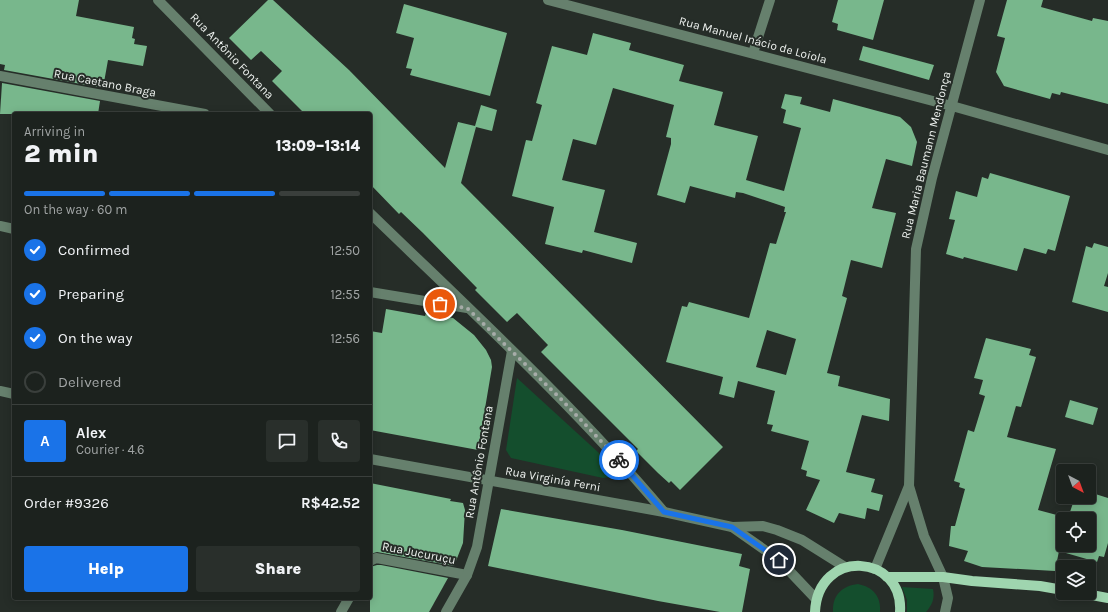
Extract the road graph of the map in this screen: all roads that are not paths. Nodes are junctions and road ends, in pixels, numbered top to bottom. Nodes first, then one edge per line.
1 (158, 0) edge
2 (548, 0) edge
3 (770, 0) edge
4 (980, 0) edge
5 (753, 53) junction
6 (0, 76) edge
7 (952, 106) junction
8 (194, 112) edge
9 (268, 112) edge
10 (1108, 150) edge
11 (372, 215) edge
12 (0, 226) edge
13 (12, 229) edge
14 (372, 292) edge
15 (467, 308) junction
16 (512, 351) junction
17 (0, 391) edge
18 (12, 394) edge
19 (372, 459) edge
20 (490, 481) junction
21 (909, 486) junction
22 (664, 512) junction
23 (732, 527) junction
24 (372, 560) edge
25 (845, 567) junction
26 (875, 569) junction
27 (467, 575) junction
28 (888, 577) junction
29 (943, 577) junction
30 (1056, 589) edge
31 (1096, 596) edge
32 (1108, 598) edge
33 (816, 599) junction
34 (347, 600) edge
35 (341, 612) edge
36 (446, 612) edge
37 (815, 612) edge
38 (900, 612) edge
39 (945, 612) edge

1 - 9 street, Rua Antônio Fontana
2 - 5 street, Rua Manuel Inácio de Loiola
3 - 5 street
4 - 7 street, Rua Maria Baumann Mendonça
5 - 7 street, Rua Manuel Inácio de Loiola
6 - 8 street, Rua Caetano Braga
7 - 10 street, Rua Manuel Inácio de Loiola
7 - 21 street, Rua Maria Baumann Mendonça
11 - 15 street
12 - 13 street
14 - 15 street
15 - 16 street
16 - 20 street, Rua Antônio Fontana
16 - 22 street
17 - 18 street
19 - 20 street, Rua Virginía Ferni
20 - 22 street, Rua Virginía Ferni
20 - 27 street, Rua Antônio Fontana
21 - 26 street, Rua Maria Baumann Mendonça
21 - 29 street, Rua Maria Baumann Mendonça
22 - 23 street, Rua Virginía Ferni
23 - 25 street, Rua Virginía Ferni
23 - 33 street, Rua Virginía Ferni
24 - 27 street, Rua Jucuruçu
25 - 26 main road
25 - 33 main road
26 - 28 main road
27 - 36 street, Rua Jucuruçu
28 - 29 main road
28 - 38 main road
29 - 30 main road
29 - 39 street, Rua Maria Baumann Mendonça
31 - 32 main road
33 - 37 main road
34 - 35 street

